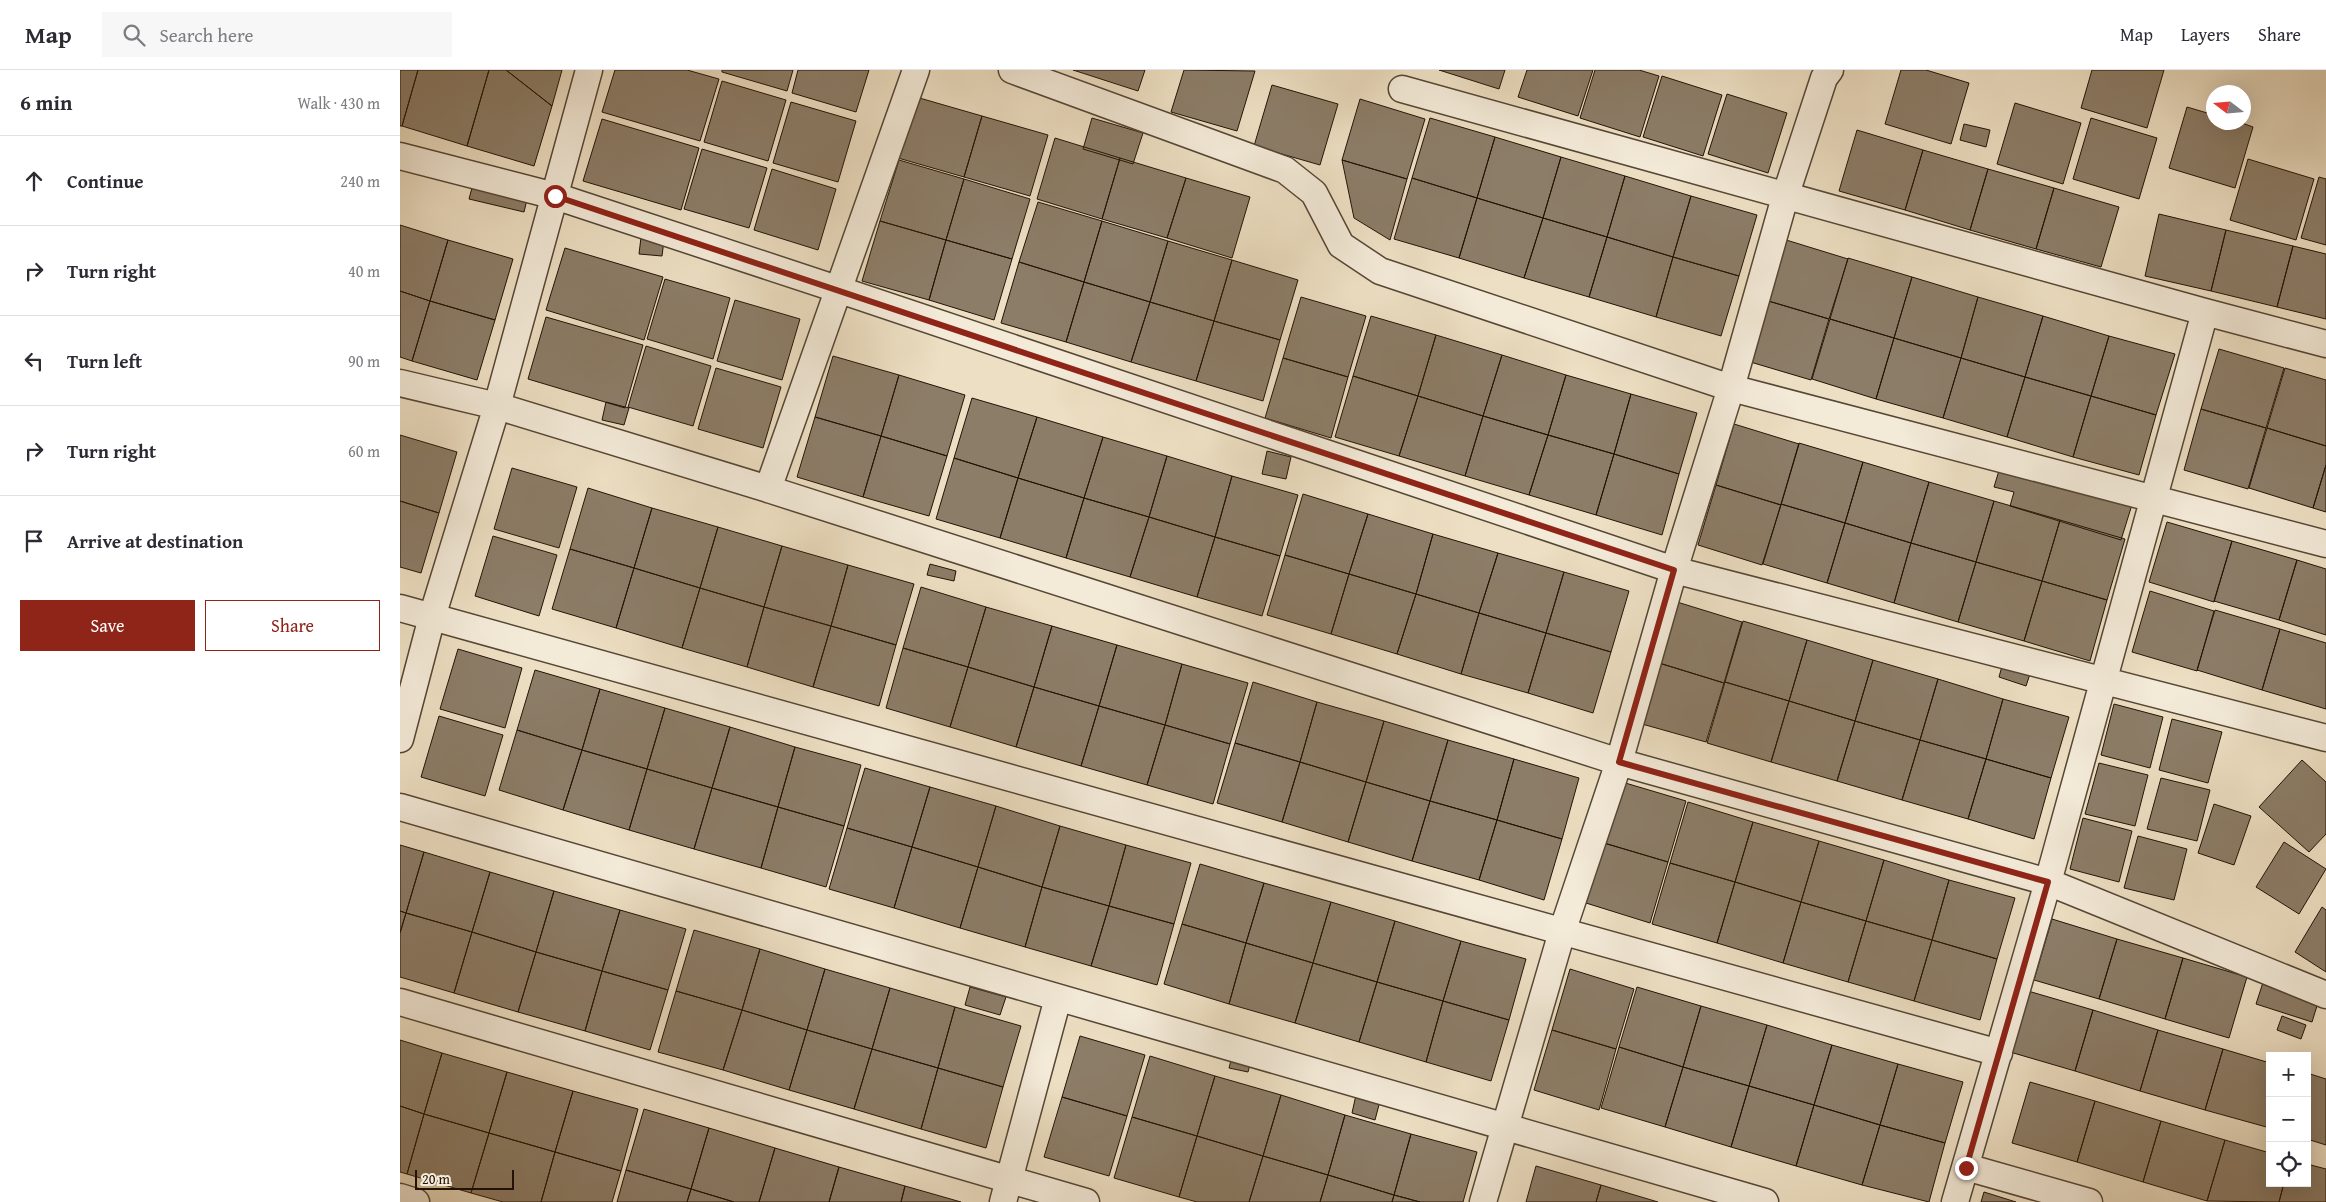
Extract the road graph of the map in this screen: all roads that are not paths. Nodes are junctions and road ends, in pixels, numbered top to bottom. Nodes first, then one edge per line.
1 (589, 70) edge
2 (916, 70) edge
3 (1012, 70) edge
4 (1830, 70) edge
5 (1402, 89) dead end
6 (400, 156) edge
7 (555, 196) junction
8 (1785, 196) junction
9 (837, 289) junction
10 (2205, 312) junction
11 (2326, 344) edge
12 (400, 383) edge
13 (1731, 388) junction
14 (497, 406) junction
15 (768, 489) junction
16 (2153, 500) junction
17 (2326, 544) edge
18 (1674, 570) junction
19 (400, 608) edge
20 (432, 617) junction
21 (2103, 682) junction
22 (2326, 738) edge
23 (400, 739) edge
24 (1619, 762) junction
25 (400, 807) edge
26 (2048, 882) junction
27 (1562, 932) junction
28 (2326, 995) edge
29 (1058, 998) junction
30 (400, 1002) edge
31 (1999, 1053) junction
32 (1505, 1127) junction
33 (1966, 1168) junction
34 (1007, 1191) edge
35 (400, 1197) edge
36 (416, 1202) edge
37 (1086, 1202) edge
38 (1483, 1202) edge
39 (1765, 1202) edge
40 (1955, 1202) edge
41 (2089, 1202) edge

1 - 7 street
2 - 9 street
3 - 13 street
4 - 8 street
5 - 8 street
6 - 7 street
7 - 9 street
7 - 14 street
8 - 10 street
8 - 13 street
9 - 15 street
9 - 18 street
10 - 11 street
10 - 16 street
12 - 14 street
13 - 16 street
13 - 18 street
14 - 15 street
14 - 20 street
15 - 24 street
16 - 17 street
16 - 21 street
18 - 21 street
18 - 24 street
19 - 20 street
20 - 23 street
20 - 27 street
21 - 22 street
21 - 26 street
24 - 26 street
24 - 27 street
25 - 29 street
26 - 28 street
26 - 31 street
27 - 31 street
27 - 32 street
29 - 32 street
29 - 34 street
30 - 34 street
31 - 33 street
32 - 38 street
32 - 39 street
33 - 40 street
33 - 41 street
34 - 37 street
35 - 36 street

